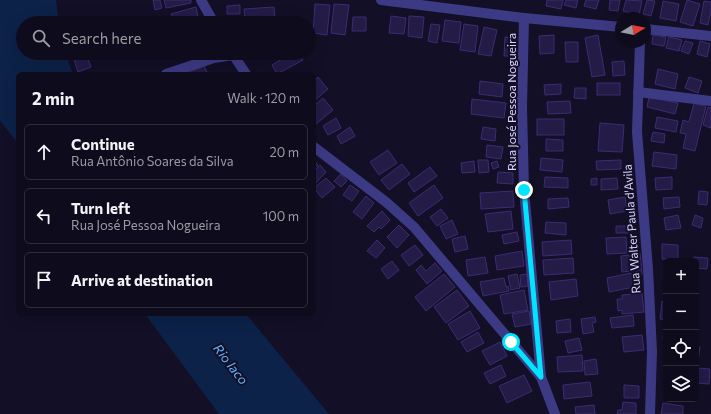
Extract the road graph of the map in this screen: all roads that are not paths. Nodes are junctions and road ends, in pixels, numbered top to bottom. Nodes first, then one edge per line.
1 (200, 0) edge
2 (381, 0) edge
3 (210, 16) edge
4 (524, 18) junction
5 (615, 26) edge
6 (651, 31) edge
7 (711, 36) edge
8 (640, 48) edge
9 (208, 60) edge
10 (236, 60) edge
11 (172, 72) edge
12 (245, 72) edge
13 (638, 92) junction
14 (711, 101) edge
15 (316, 149) edge
16 (541, 377) junction
17 (555, 414) edge
18 (650, 414) edge

1 - 3 street
2 - 4 street
4 - 5 street
4 - 16 street, Rua José Pessoa Nogueira
6 - 7 street
8 - 13 street, Rua Walter Paula d'Avila
9 - 11 street
10 - 12 street
13 - 14 street
13 - 18 street, Rua Walter Paula d'Avila
15 - 16 street
16 - 17 street

